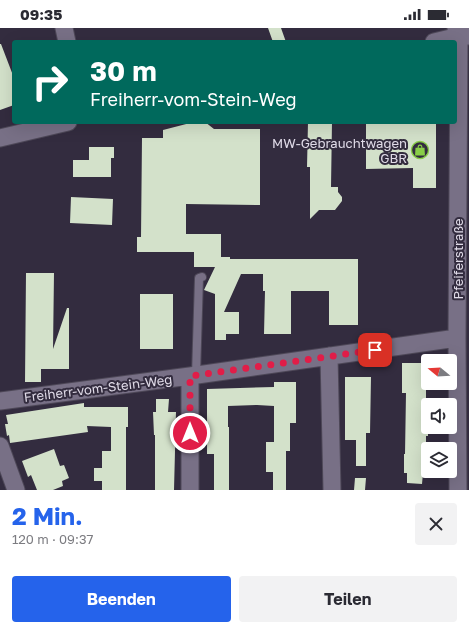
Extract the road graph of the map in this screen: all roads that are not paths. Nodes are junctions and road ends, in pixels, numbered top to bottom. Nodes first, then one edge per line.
1 (64, 28) edge
2 (464, 33) edge
3 (67, 40) edge
4 (441, 40) edge
5 (60, 124) edge
6 (0, 138) edge
7 (202, 277) dead end
8 (457, 338) junction
9 (329, 356) junction
10 (193, 376) junction
11 (0, 401) edge
12 (0, 446) edge
13 (461, 488) edge
14 (16, 490) edge
15 (190, 490) edge
16 (332, 490) edge

1 - 3 street
2 - 4 street
2 - 8 street, Pfeiferstraße
5 - 6 street
7 - 10 lane
8 - 9 street, Freiherr-vom-Stein-Weg
8 - 13 street, Pfeiferstraße
9 - 10 street, Freiherr-vom-Stein-Weg
9 - 16 street
10 - 11 street, Freiherr-vom-Stein-Weg
10 - 15 street
12 - 14 street

